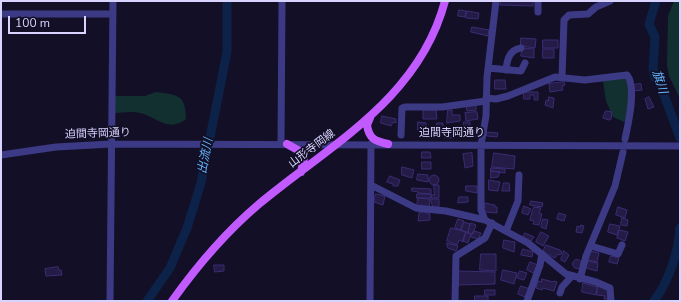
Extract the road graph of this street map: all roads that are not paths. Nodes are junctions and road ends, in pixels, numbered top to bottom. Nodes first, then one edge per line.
1 (113, 1) edge
2 (282, 1) edge
3 (445, 1) edge
4 (496, 1) edge
5 (538, 1) edge
6 (610, 1) edge
7 (602, 2) edge
8 (538, 12) dead end
9 (1, 14) edge
10 (113, 14) junction
11 (521, 48) dead end
12 (526, 63) dead end
13 (488, 68) junction
14 (506, 70) junction
15 (562, 77) junction
16 (486, 100) junction
17 (370, 118) junction
18 (401, 135) dead end
19 (625, 140) dead end
20 (112, 144) junction
21 (284, 144) junction
22 (338, 144) junction
23 (371, 144) junction
24 (388, 144) junction
25 (481, 145) junction
26 (680, 146) edge
27 (623, 152) dead end
28 (1, 154) edge
29 (301, 172) junction
30 (519, 175) dead end
31 (371, 185) junction
32 (488, 221) junction
33 (506, 231) junction
34 (590, 246) junction
35 (622, 246) dead end
36 (542, 254) junction
37 (572, 276) junction
38 (580, 279) junction
39 (560, 293) dead end
40 (110, 301) edge
41 (172, 301) edge
42 (370, 301) edge
43 (455, 301) edge
44 (527, 301) edge
45 (611, 301) edge

1 - 10 street
2 - 21 street
3 - 17 main road, 山形寺岡線
4 - 13 street
5 - 8 street
6 - 7 street
7 - 15 street
9 - 10 street
10 - 20 street
11 - 14 street
12 - 14 street
13 - 14 street
13 - 16 street
15 - 16 street
15 - 19 street
16 - 18 street
16 - 25 street
17 - 22 main road, 山形寺岡線
17 - 24 main road
20 - 21 street, 迫間寺岡通り
20 - 28 street, 迫間寺岡通り
20 - 40 street
21 - 22 street, 迫間寺岡通り
21 - 29 main road
22 - 23 street, 迫間寺岡通り
22 - 29 main road, 山形寺岡線
23 - 24 street, 迫間寺岡通り
23 - 31 street
24 - 25 street, 迫間寺岡通り
25 - 26 street, 迫間寺岡通り
25 - 32 street
27 - 34 street
29 - 41 main road, 山形寺岡線
30 - 33 street
31 - 32 street
31 - 42 street
32 - 33 street
32 - 43 street
33 - 36 street
34 - 35 street
34 - 38 street
36 - 37 street
36 - 44 street
37 - 38 street
37 - 39 street
38 - 45 street

